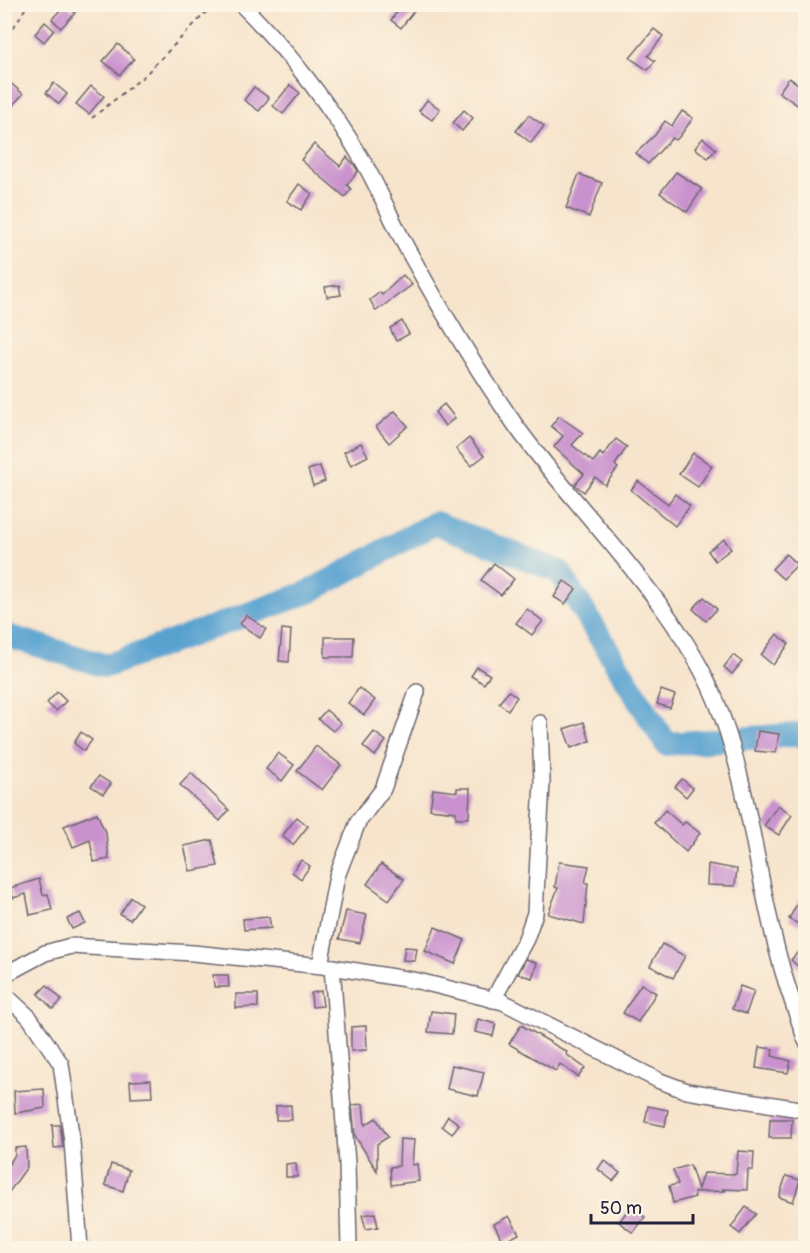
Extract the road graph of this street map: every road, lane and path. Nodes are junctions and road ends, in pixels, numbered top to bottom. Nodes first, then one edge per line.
1 (28, 4) edge
2 (214, 4) edge
3 (241, 4) edge
4 (4, 43) edge
5 (92, 118) dead end
6 (417, 692) dead end
7 (540, 723) dead end
8 (326, 966) junction
9 (4, 975) edge
10 (4, 994) edge
11 (493, 1000) junction
12 (806, 1041) edge
13 (806, 1110) edge
14 (80, 1248) edge
15 (349, 1248) edge

1 - 4 path
2 - 5 path
3 - 12 street
6 - 8 street
7 - 11 street
8 - 9 street
8 - 11 street
8 - 15 street
10 - 14 street
11 - 13 street

